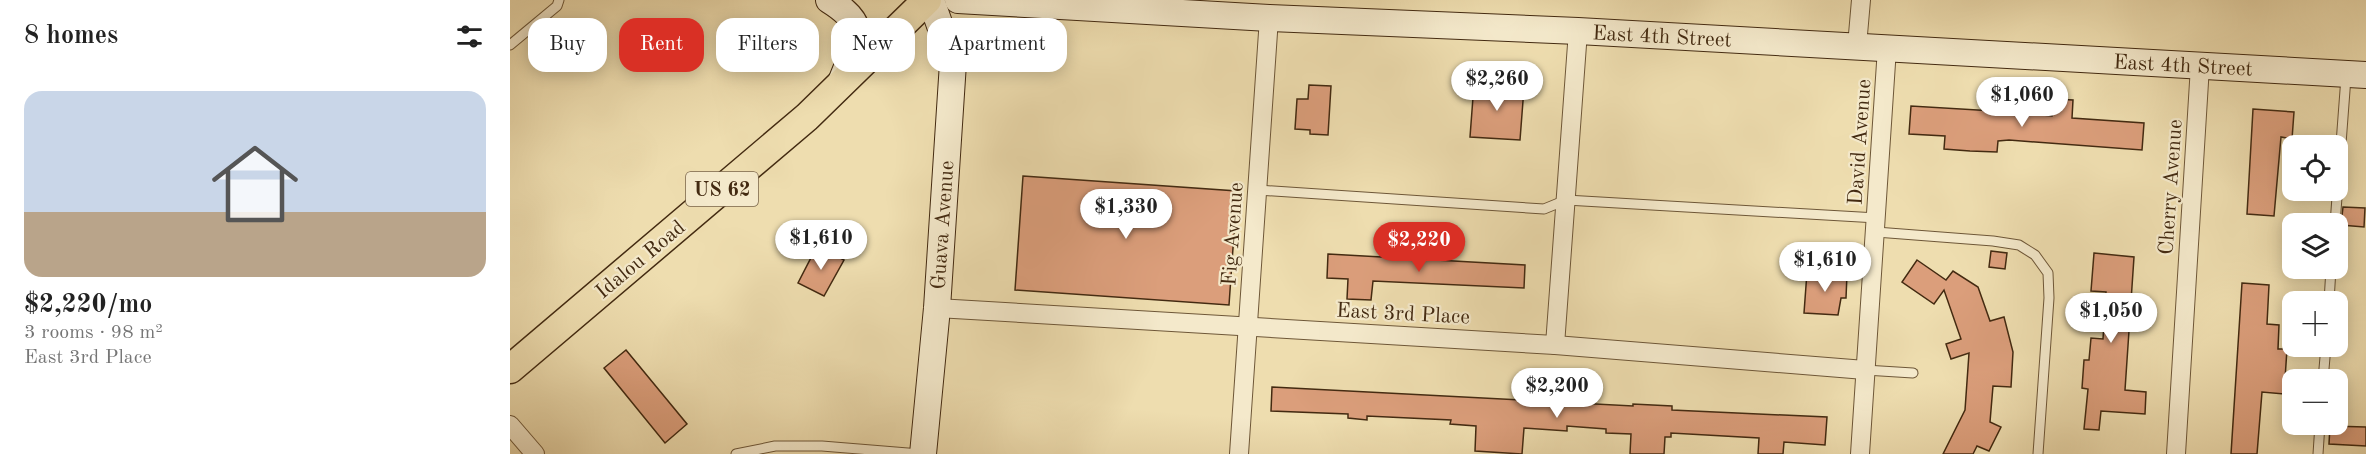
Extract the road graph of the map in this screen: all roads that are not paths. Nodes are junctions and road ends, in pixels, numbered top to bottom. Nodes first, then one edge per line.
1 (559, 0) edge
2 (829, 0) edge
3 (929, 0) edge
4 (958, 0) edge
5 (1861, 0) edge
6 (1040, 2) edge
7 (1269, 18) junction
8 (1578, 31) junction
9 (510, 45) edge
10 (1857, 46) junction
11 (1887, 48) junction
12 (2200, 66) junction
13 (2356, 75) edge
14 (840, 85) junction
15 (1258, 190) junction
16 (1566, 200) junction
17 (2337, 213) edge
18 (1876, 225) junction
19 (937, 308) junction
20 (1248, 326) junction
21 (1555, 345) junction
22 (510, 369) edge
23 (1865, 370) junction
24 (1913, 373) dead end
25 (510, 425) edge
26 (2319, 435) edge
27 (535, 454) edge
28 (736, 454) edge
29 (923, 454) edge
30 (1239, 454) edge
31 (1860, 454) edge
32 (2038, 454) edge
33 (2176, 454) edge
34 (2318, 454) edge

1 - 9 lane
2 - 14 street
3 - 14 main road, Idalou Road / US 62
3 - 19 street, Guava Avenue
4 - 6 street, East 4th Street
5 - 10 street
6 - 7 street, East 4th Street
7 - 8 street, East 4th Street
7 - 15 street, Fig Avenue
8 - 10 street, East 4th Street
8 - 16 street
10 - 11 street, East 4th Street
11 - 12 street, East 4th Street
11 - 18 street, David Avenue
12 - 13 street, East 4th Street
12 - 33 street, Cherry Avenue
13 - 17 lane
14 - 22 main road, Idalou Road / US 62
15 - 16 lane
15 - 20 street, Fig Avenue
16 - 18 lane
16 - 21 street
18 - 23 street, David Avenue
18 - 32 lane
19 - 20 street, East 3rd Place
19 - 29 street, Guava Avenue
20 - 21 street, East 3rd Place
20 - 30 street, Fig Avenue
21 - 23 street, East 3rd Place
23 - 24 lane
23 - 31 street, David Avenue
25 - 27 street
26 - 34 lane
28 - 29 lane

